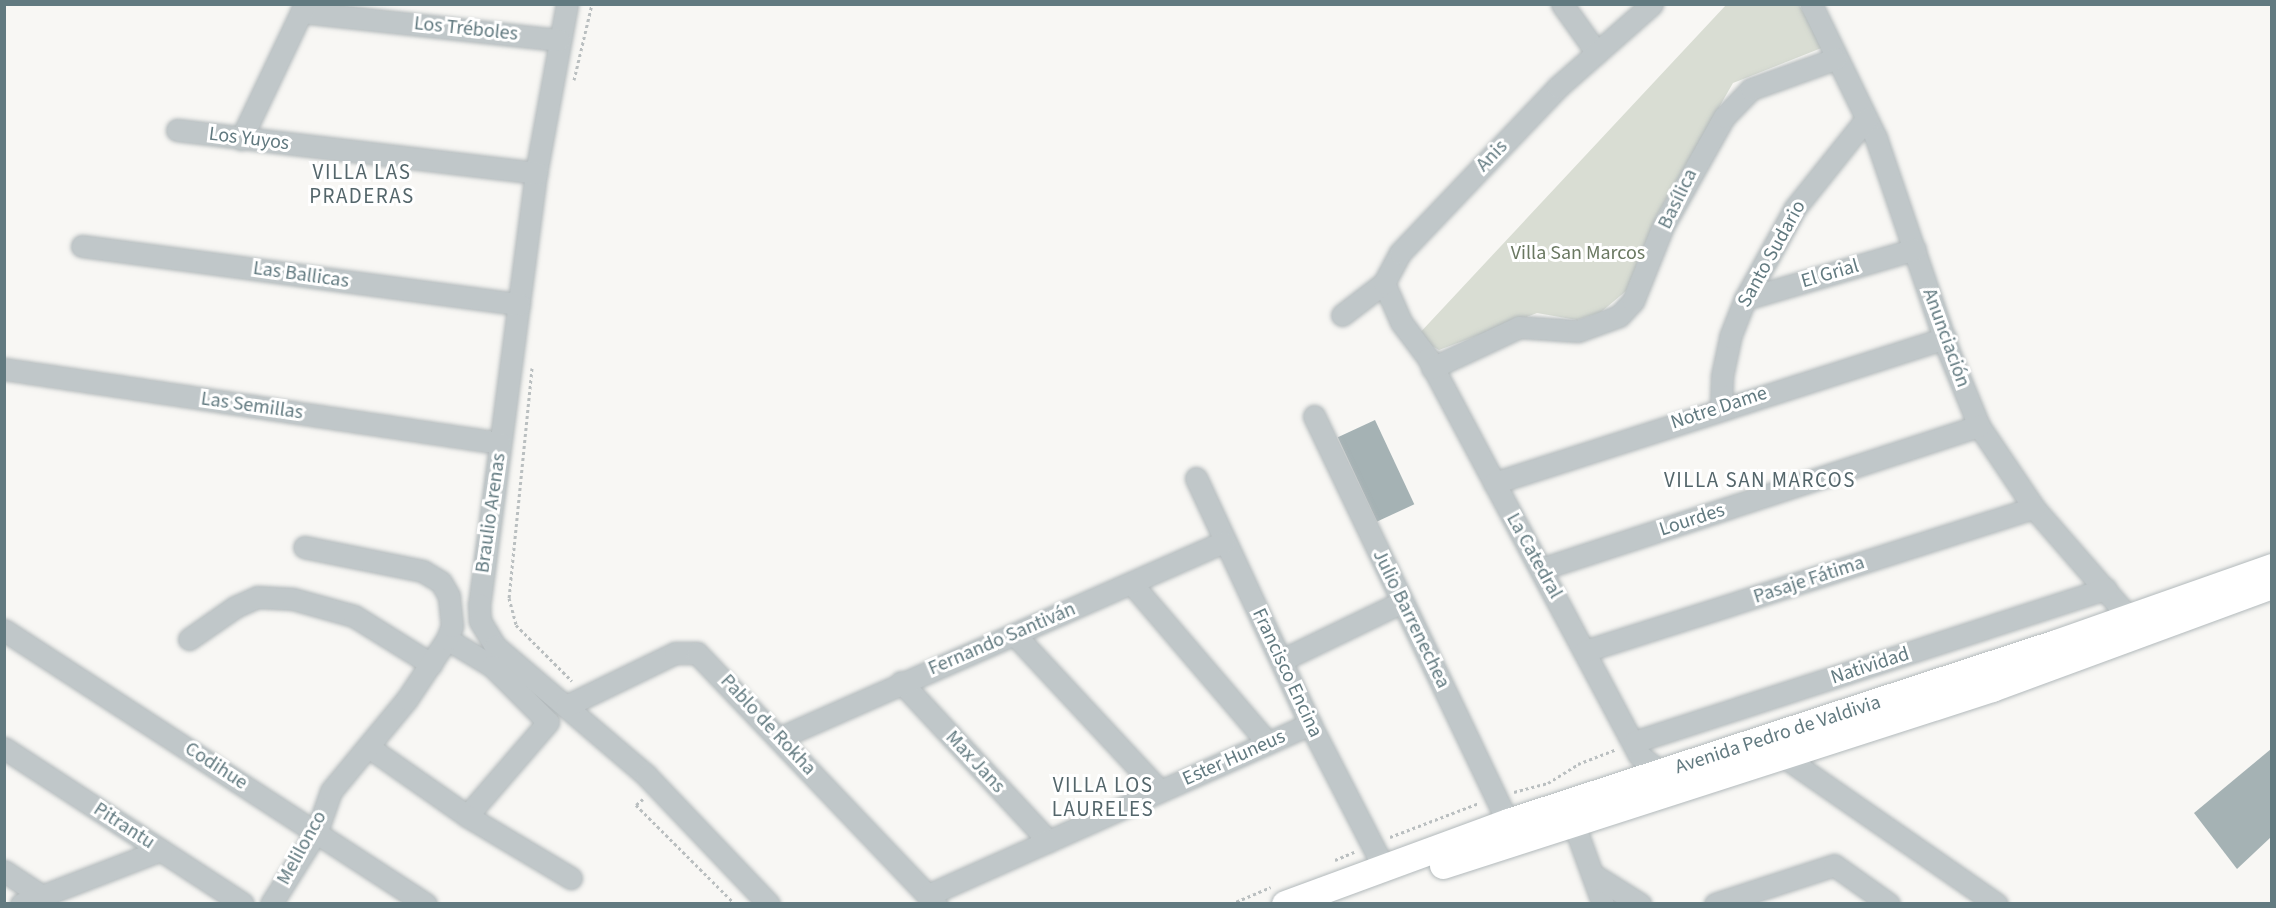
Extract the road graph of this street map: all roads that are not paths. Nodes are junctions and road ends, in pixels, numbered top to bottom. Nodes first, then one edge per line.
1 (567, 4) edge
2 (1562, 4) edge
3 (1652, 4) edge
4 (1811, 4) edge
5 (303, 8) edge
6 (558, 40) junction
7 (1597, 53) junction
8 (1835, 59) junction
9 (1866, 119) junction
10 (177, 130) dead end
11 (241, 139) junction
12 (536, 173) junction
13 (82, 246) dead end
14 (1915, 249) junction
15 (1384, 283) junction
16 (1745, 299) junction
17 (519, 304) junction
18 (1341, 315) dead end
19 (1945, 338) junction
20 (1430, 363) junction
21 (4, 369) edge
22 (1721, 407) junction
23 (1314, 416) dead end
24 (1979, 426) junction
25 (500, 443) junction
26 (1196, 478) dead end
27 (1494, 483) junction
28 (2034, 508) junction
29 (1224, 542) junction
30 (304, 548) dead end
31 (2271, 567) edge
32 (1541, 569) junction
33 (1132, 584) junction
34 (2271, 585) edge
35 (2106, 589) junction
36 (1402, 602) junction
37 (2135, 624) junction
38 (6, 633) edge
39 (1014, 634) junction
40 (189, 639) dead end
41 (447, 639) junction
42 (1585, 651) junction
43 (1282, 660) junction
44 (431, 664) junction
45 (901, 682) junction
46 (566, 706) junction
47 (1310, 724) junction
48 (779, 738) junction
49 (1268, 742) junction
50 (4, 748) edge
51 (370, 748) junction
52 (1636, 748) junction
53 (1783, 756) junction
54 (1662, 773) junction
55 (1635, 782) junction
56 (1160, 791) junction
57 (1570, 814) junction
58 (467, 816) junction
59 (1508, 822) junction
60 (316, 831) junction
61 (1048, 841) junction
62 (161, 850) junction
63 (1378, 855) junction
64 (4, 871) edge
65 (1592, 874) junction
66 (571, 878) dead end
67 (1280, 894) edge
68 (42, 896) junction
69 (932, 899) edge
70 (21, 903) edge
71 (243, 903) edge
72 (271, 903) edge
73 (426, 903) edge
74 (770, 903) edge
75 (1330, 903) edge
76 (1603, 903) edge
77 (1640, 903) edge
78 (1715, 903) edge
79 (1889, 903) edge
80 (1997, 903) edge

1 - 6 street, Braulio Arenas
2 - 7 street
3 - 7 street, Anis
4 - 8 street, Anunciación
5 - 6 street, Los Tréboles
5 - 11 street
6 - 12 street, Braulio Arenas
7 - 15 street, Anis
8 - 9 street, Anunciación
8 - 20 street, Basílica
9 - 14 street, Anunciación
9 - 16 street, Santo Sudario
10 - 11 street, Los Yuyos
11 - 12 street, Los Yuyos
12 - 17 street, Braulio Arenas
13 - 17 street, Las Ballicas
14 - 16 street, El Grial
14 - 19 street, Anunciación
15 - 18 street, Anis
15 - 20 street, La Catedral
16 - 22 street, Santo Sudario
17 - 25 street, Braulio Arenas
19 - 22 street, Notre Dame
19 - 24 street, Anunciación
20 - 27 street, La Catedral
21 - 25 street, Las Semillas
22 - 27 street, Notre Dame
23 - 36 street, Julio Barrenechea
24 - 28 street, Anunciación
24 - 32 street, Lourdes
25 - 46 street, Braulio Arenas
26 - 29 street, Francisco Encina
27 - 32 street, La Catedral
28 - 35 street, Anunciación
28 - 42 street, Pasaje Fátima
29 - 33 street, Fernando Santiván
29 - 43 street, Francisco Encina
30 - 41 street
31 - 37 main road, Avenida Pedro de Valdivia
32 - 42 street, La Catedral
33 - 39 street, Fernando Santiván
33 - 49 street
34 - 37 main road, Avenida Pedro de Valdivia
35 - 37 street, Anunciación
35 - 52 street, Natividad
36 - 43 street
36 - 59 street, Julio Barrenechea
37 - 53 main road, Avenida Pedro de Valdivia
37 - 54 main road, Avenida Pedro de Valdivia
38 - 60 street, Codihue
39 - 45 street, Fernando Santiván
39 - 56 street
40 - 44 street
41 - 44 street
41 - 58 street
42 - 52 street, La Catedral
43 - 47 street, Francisco Encina
44 - 51 street
45 - 48 street, Fernando Santiván
45 - 61 street, Max Jans
46 - 48 street, Pablo de Rokha
46 - 74 street, Braulio Arenas
47 - 49 street, Ester Huneus
47 - 63 street, Francisco Encina
48 - 69 street, Pablo de Rokha
49 - 56 street, Ester Huneus
50 - 62 street, Pitrantu
51 - 58 street
51 - 60 street, Melilonco
52 - 54 street, La Catedral
52 - 55 street
53 - 57 main road, Avenida Pedro de Valdivia
53 - 80 street
54 - 55 main road, Avenida Pedro de Valdivia
55 - 57 main road, Avenida Pedro de Valdivia
56 - 61 street, Ester Huneus
57 - 59 main road, Avenida Pedro de Valdivia
57 - 65 street
57 - 75 main road, Avenida Pedro de Valdivia
58 - 66 street
59 - 63 main road, Avenida Pedro de Valdivia
60 - 72 street, Melilonco
60 - 73 street, Codihue
61 - 69 street, Ester Huneus
62 - 68 street
62 - 71 street, Pitrantu
63 - 67 main road, Avenida Pedro de Valdivia
64 - 68 street
65 - 76 street
65 - 77 street
68 - 70 street
78 - 79 street

